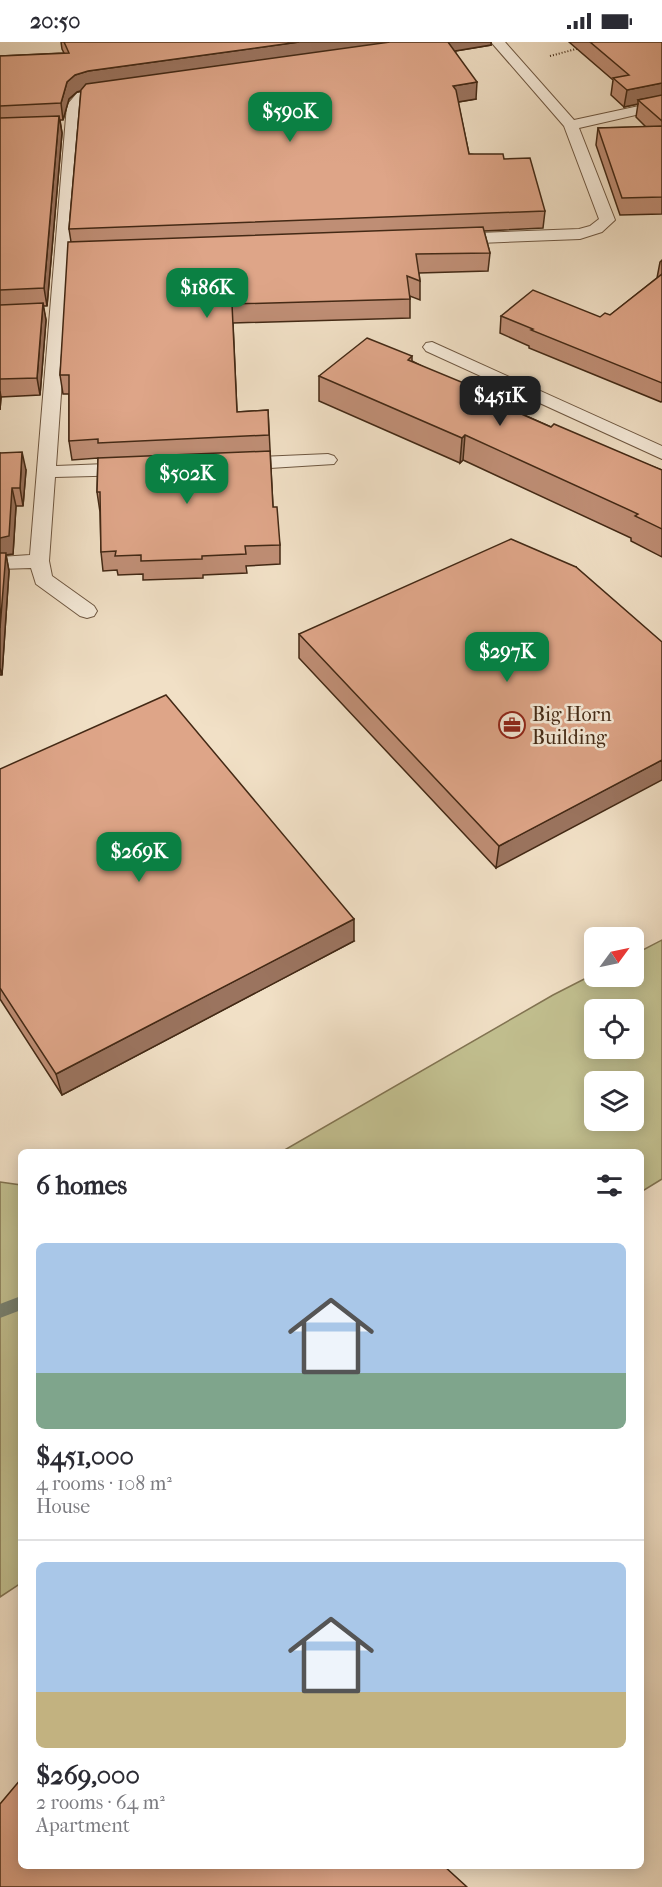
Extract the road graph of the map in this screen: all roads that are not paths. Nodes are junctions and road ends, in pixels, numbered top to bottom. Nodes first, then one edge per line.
1 (498, 42) edge
2 (125, 89) edge
3 (662, 105) edge
4 (571, 125) junction
5 (441, 240) edge
6 (432, 347) dead end
7 (662, 433) edge
8 (655, 450) edge
9 (328, 460) dead end
10 (222, 465) edge
11 (152, 468) edge
12 (46, 472) junction
13 (39, 561) junction
14 (0, 563) edge
15 (87, 611) dead end

1 - 4 lane
2 - 12 lane
3 - 4 lane
4 - 5 lane
6 - 8 lane
7 - 8 lane
9 - 10 lane
11 - 12 lane
12 - 13 lane
13 - 14 lane
13 - 15 lane

